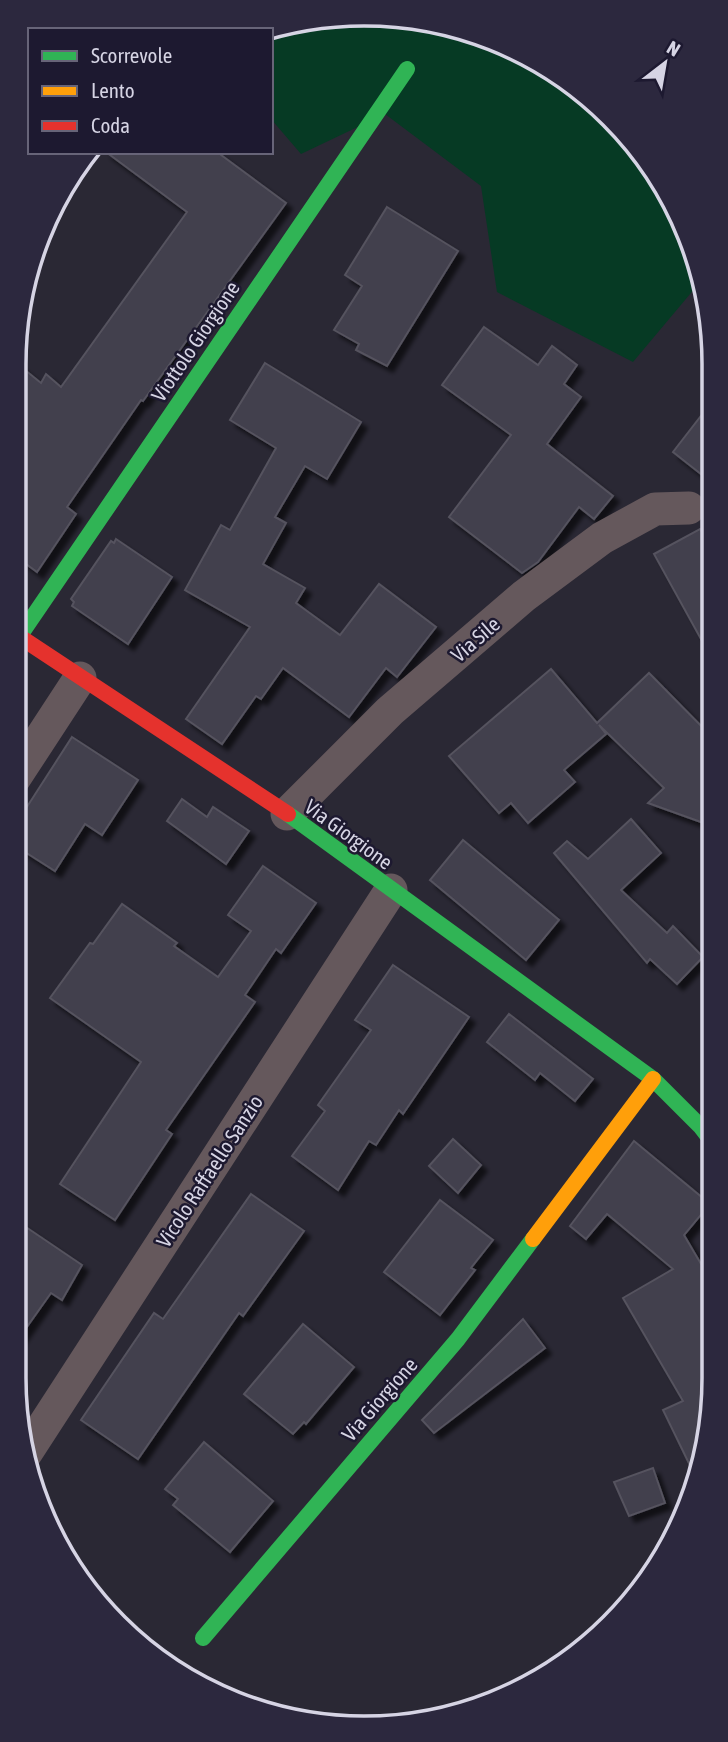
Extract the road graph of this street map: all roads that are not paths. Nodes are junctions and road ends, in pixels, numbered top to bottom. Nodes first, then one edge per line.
1 (407, 69) dead end
2 (689, 508) dead end
3 (26, 622) edge
4 (26, 641) edge
5 (80, 678) junction
6 (26, 761) edge
7 (286, 814) junction
8 (391, 890) junction
9 (653, 1079) junction
10 (702, 1129) edge
11 (33, 1442) edge
12 (203, 1638) dead end

1 - 3 street, Viottolo Giorgione
2 - 7 street, Via Sile
4 - 5 street, Via Giorgione
5 - 6 street
5 - 7 street, Via Giorgione
7 - 8 street, Via Giorgione
8 - 9 street, Via Giorgione
8 - 11 street, Vicolo Raffaello Sanzio
9 - 10 street, Via Giorgione
9 - 12 street, Via Giorgione

